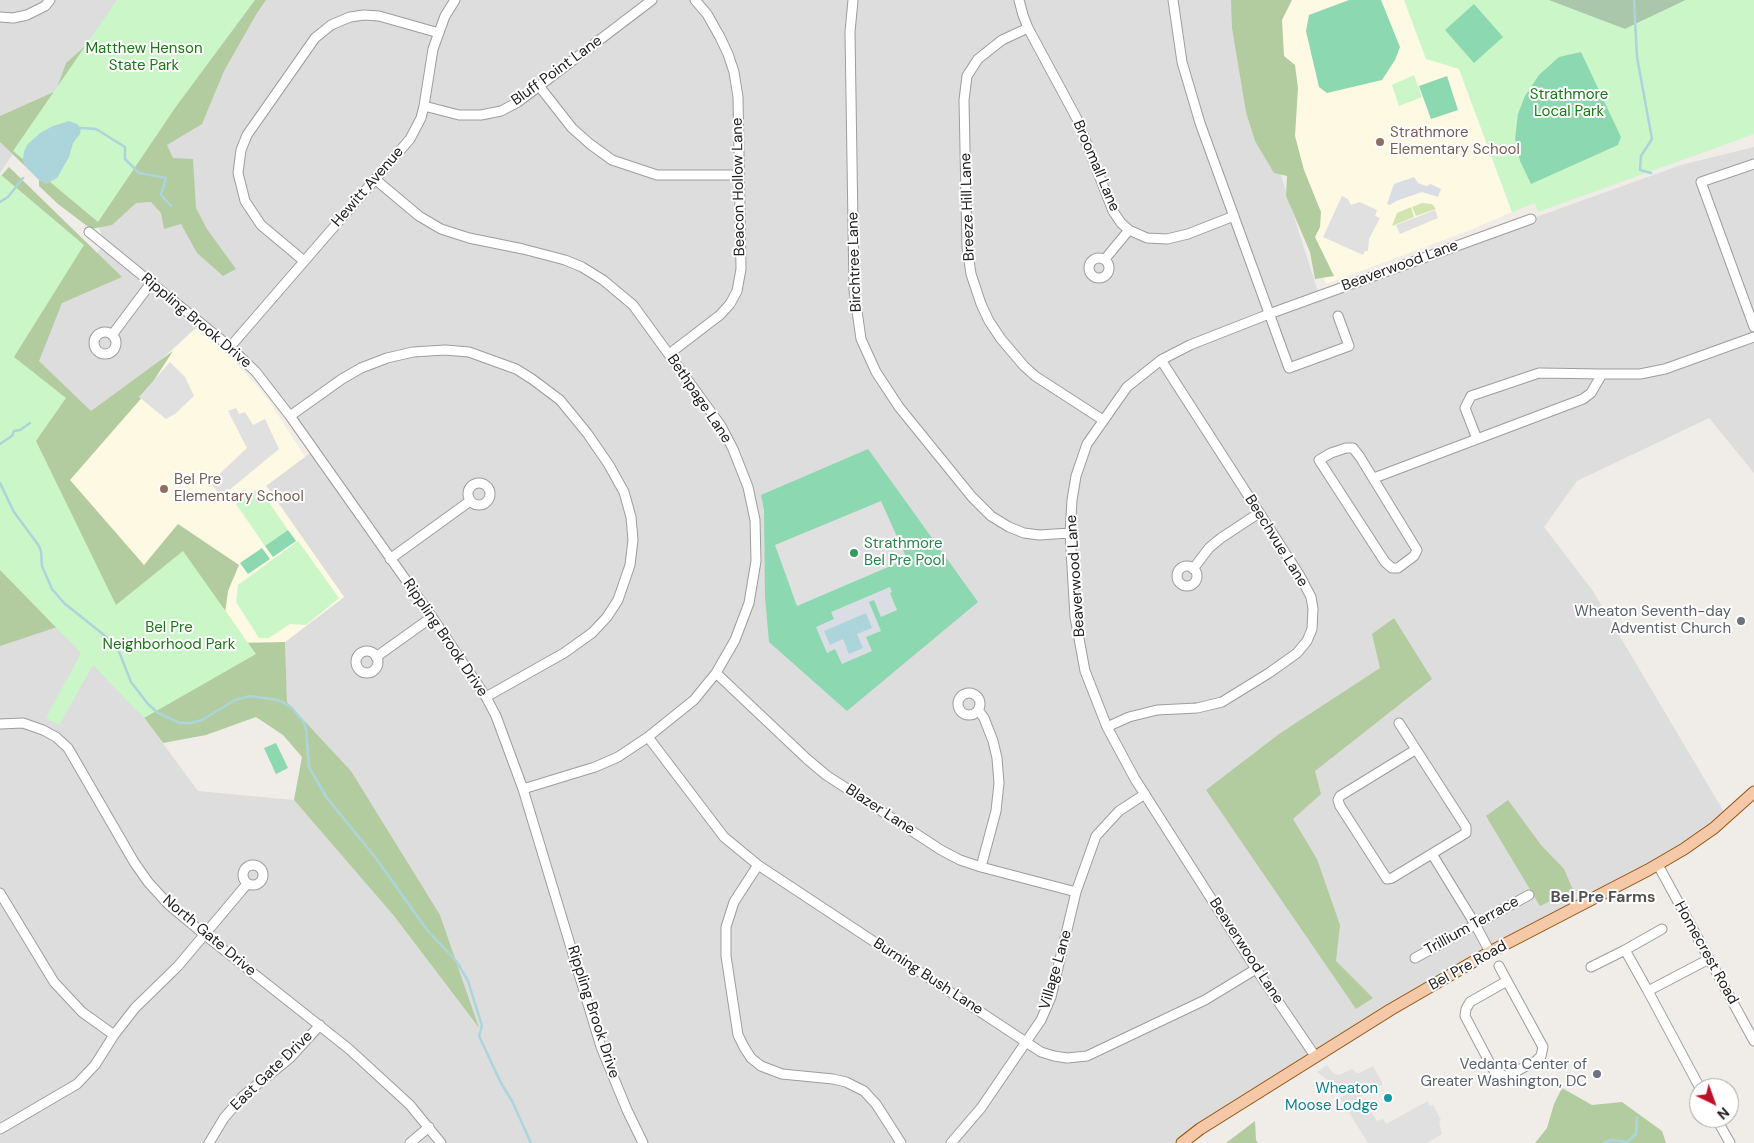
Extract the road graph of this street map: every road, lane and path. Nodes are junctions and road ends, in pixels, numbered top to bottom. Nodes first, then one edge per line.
1 (50, 0) edge
2 (455, 0) edge
3 (652, 0) edge
4 (695, 0) edge
5 (853, 0) edge
6 (1020, 0) edge
7 (1173, 0) edge
8 (0, 17) edge
9 (1028, 28) junction
10 (439, 33) junction
11 (539, 86) junction
12 (424, 106) junction
13 (1754, 164) edge
14 (738, 175) junction
15 (376, 180) junction
16 (1234, 216) junction
17 (1531, 219) dead end
18 (1128, 230) junction
19 (89, 232) dead end
20 (1105, 259) dead end
21 (304, 261) junction
22 (151, 283) junction
23 (1269, 314) junction
24 (1338, 316) dead end
25 (1754, 327) edge
26 (112, 335) dead end
27 (1754, 338) edge
28 (230, 347) junction
29 (669, 354) junction
30 (1161, 360) junction
31 (1602, 374) junction
32 (290, 416) junction
33 (1102, 420) junction
34 (1478, 439) junction
35 (1374, 478) junction
36 (470, 501) dead end
37 (1259, 513) junction
38 (1070, 533) junction
39 (390, 559) junction
40 (1193, 568) dead end
41 (432, 617) junction
42 (376, 657) dead end
43 (716, 673) junction
44 (486, 697) junction
45 (978, 710) dead end
46 (1399, 722) dead end
47 (0, 724) edge
48 (1107, 728) junction
49 (648, 737) junction
50 (1415, 750) junction
51 (523, 789) junction
52 (1754, 792) edge
53 (1145, 794) junction
54 (1432, 854) junction
55 (758, 865) junction
56 (1658, 865) junction
57 (980, 867) junction
58 (246, 884) dead end
59 (1076, 892) junction
60 (0, 893) edge
61 (1528, 895) dead end
62 (1475, 924) junction
63 (1662, 929) dead end
64 (205, 935) junction
65 (1625, 950) junction
66 (1490, 952) junction
67 (1415, 958) dead end
68 (1709, 958) junction
69 (1499, 966) dead end
70 (1591, 967) dead end
71 (1256, 969) junction
72 (1508, 981) junction
73 (1648, 991) junction
74 (320, 1025) junction
75 (114, 1035) junction
76 (1025, 1042) junction
77 (1754, 1042) edge
78 (1315, 1056) junction
79 (1695, 1078) edge
80 (0, 1128) edge
81 (429, 1128) junction
82 (1722, 1128) edge
83 (209, 1143) edge
84 (410, 1143) edge
85 (441, 1143) edge
86 (642, 1143) edge
87 (901, 1143) edge
88 (951, 1143) edge
89 (1182, 1143) edge
90 (1730, 1143) edge

1 - 8 street
2 - 10 street, Hewitt Avenue
3 - 11 street, Bluff Point Lane
4 - 14 street, Beacon Hollow Lane
5 - 38 street, Birchtree Lane
6 - 9 street, Broomall Lane
7 - 16 street
9 - 18 street, Broomall Lane
9 - 33 street, Breeze Hill Lane
10 - 12 street, Hewitt Avenue
10 - 21 street
11 - 12 street, Bluff Point Lane
11 - 14 street
12 - 15 street, Hewitt Avenue
13 - 25 street
14 - 29 street, Beacon Hollow Lane
15 - 21 street, Hewitt Avenue
15 - 29 street, Bethpage Lane
16 - 18 street
16 - 23 street
17 - 23 street, Beaverwood Lane
18 - 20 street
19 - 22 street, Rippling Brook Drive
21 - 28 street, Hewitt Avenue
22 - 26 street
22 - 28 street, Rippling Brook Drive
23 - 24 street, Beaverwood Lane
23 - 30 street, Beaverwood Lane
27 - 31 street
28 - 32 street, Rippling Brook Drive
29 - 43 street, Bethpage Lane
30 - 33 street, Beaverwood Lane
30 - 37 street, Beechvue Lane
31 - 34 street
31 - 34 street
32 - 39 street, Rippling Brook Drive
32 - 44 street
33 - 38 street, Beaverwood Lane
34 - 35 street
35 - 35 street
36 - 39 street
37 - 40 street
37 - 48 street, Beechvue Lane
38 - 48 street, Beaverwood Lane
39 - 41 street, Rippling Brook Drive
41 - 42 street
41 - 44 street, Rippling Brook Drive
43 - 49 street, Bethpage Lane
43 - 57 street, Blazer Lane
44 - 51 street, Rippling Brook Drive
45 - 57 street
46 - 50 street
47 - 64 street, North Gate Drive
48 - 53 street, Beaverwood Lane
49 - 51 street, Bethpage Lane
49 - 55 street, Burning Bush Lane
50 - 54 street
50 - 54 street
51 - 86 street, Rippling Brook Drive
52 - 56 main road, Bel Pre Road
53 - 59 street, Village Lane
53 - 71 street, Beaverwood Lane
54 - 62 street
55 - 76 street, Burning Bush Lane
55 - 87 street
56 - 66 main road, Bel Pre Road
56 - 68 street, Homecrest Road
57 - 59 street, Blazer Lane
58 - 64 street
59 - 76 street, Village Lane
60 - 75 street
61 - 62 street, Trillium Terrace
62 - 66 street
62 - 67 street, Trillium Terrace
63 - 65 street
64 - 74 street, North Gate Drive
64 - 75 street
65 - 70 street
65 - 73 street
66 - 78 main road, Bel Pre Road
68 - 73 street
68 - 77 street, Homecrest Road
69 - 72 street
71 - 76 street, Burning Bush Lane
71 - 78 street, Beaverwood Lane
72 - 72 street
73 - 79 street
74 - 81 street, North Gate Drive
74 - 83 street, East Gate Drive
75 - 80 street
76 - 88 street, Village Lane
78 - 89 main road, Bel Pre Road
81 - 84 street
81 - 85 street, North Gate Drive
82 - 90 street

